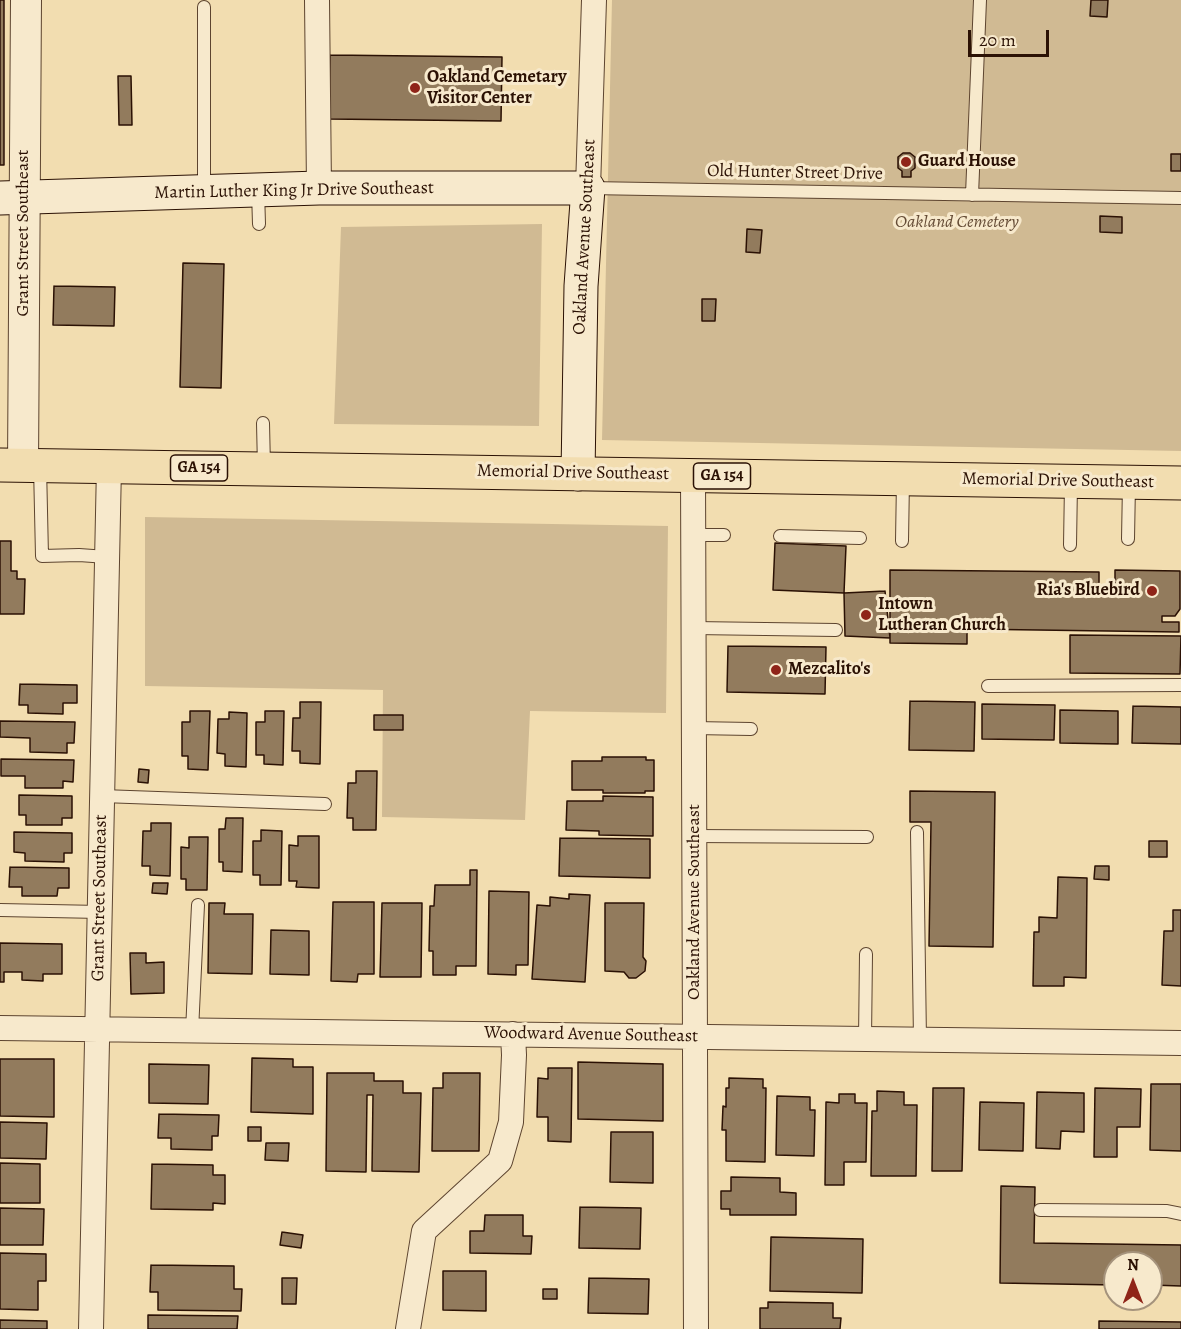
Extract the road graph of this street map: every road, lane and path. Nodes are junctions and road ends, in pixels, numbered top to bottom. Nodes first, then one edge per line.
1 (26, 0) edge
2 (317, 0) edge
3 (594, 0) edge
4 (980, 0) edge
5 (204, 8) dead end
6 (319, 188) junction
7 (588, 188) junction
8 (258, 190) junction
9 (204, 192) junction
10 (972, 195) junction
11 (12, 198) edge
12 (1181, 198) edge
13 (259, 224) dead end
14 (263, 423) dead end
15 (21, 465) edge
16 (109, 466) junction
17 (264, 469) junction
18 (578, 474) junction
19 (693, 475) junction
20 (903, 479) junction
21 (1071, 482) junction
22 (1129, 483) junction
23 (1181, 483) edge
24 (693, 535) junction
25 (724, 535) dead end
26 (780, 536) dead end
27 (860, 538) dead end
28 (1128, 539) dead end
29 (902, 541) dead end
30 (1070, 545) dead end
31 (107, 557) junction
32 (694, 628) junction
33 (836, 630) dead end
34 (1181, 685) edge
35 (988, 686) dead end
36 (694, 728) junction
37 (752, 729) dead end
38 (102, 796) junction
39 (325, 804) dead end
40 (917, 832) dead end
41 (694, 836) junction
42 (867, 837) dead end
43 (198, 905) dead end
44 (0, 910) edge
45 (100, 912) junction
46 (866, 954) dead end
47 (0, 1028) edge
48 (98, 1029) junction
49 (192, 1031) junction
50 (513, 1034) junction
51 (695, 1036) junction
52 (865, 1039) junction
53 (920, 1040) junction
54 (1181, 1043) edge
55 (1040, 1210) dead end
56 (1181, 1214) edge
57 (92, 1329) edge
58 (408, 1329) edge
59 (696, 1329) edge

1 - 11 street, Grant Street Southeast
2 - 6 street
3 - 7 street, Oakland Avenue Southeast
4 - 10 lane
5 - 9 lane
6 - 7 main road, Martin Luther King Jr Drive Southeast
6 - 8 main road, Martin Luther King Jr Drive Southeast
7 - 10 lane, Old Hunter Street Drive
7 - 18 main road, Oakland Avenue Southeast
8 - 9 main road, Martin Luther King Jr Drive Southeast
8 - 13 lane
9 - 11 main road, Martin Luther King Jr Drive Southeast
10 - 12 lane, Old Hunter Street Drive
11 - 15 street, Grant Street Southeast
14 - 17 lane
15 - 16 main road, Memorial Drive Southeast / GA 154
15 - 31 lane
16 - 17 main road, Memorial Drive Southeast / GA 154
16 - 31 street, Grant Street Southeast
17 - 18 main road, Memorial Drive Southeast / GA 154
18 - 19 main road, Memorial Drive Southeast / GA 154
19 - 20 main road, Memorial Drive Southeast / GA 154
19 - 24 street, Oakland Avenue Southeast
20 - 21 main road, Memorial Drive Southeast / GA 154
20 - 29 lane
21 - 22 main road, Memorial Drive Southeast / GA 154
21 - 30 lane
22 - 23 main road, Memorial Drive Southeast / GA 154
22 - 28 lane
24 - 25 lane
24 - 32 street, Oakland Avenue Southeast
26 - 27 lane
31 - 38 street, Grant Street Southeast
32 - 33 lane
32 - 36 street, Oakland Avenue Southeast
34 - 35 lane
36 - 37 lane
36 - 41 street, Oakland Avenue Southeast
38 - 39 lane
38 - 45 street, Grant Street Southeast
40 - 53 lane
41 - 42 lane
41 - 51 street, Oakland Avenue Southeast
43 - 49 lane
44 - 45 lane
45 - 48 street, Grant Street Southeast
46 - 52 lane
47 - 48 street, Woodward Avenue Southeast
48 - 49 street, Woodward Avenue Southeast
48 - 57 street, Grant Street Southeast
49 - 50 street, Woodward Avenue Southeast
50 - 51 street, Woodward Avenue Southeast
50 - 58 street
51 - 52 street, Woodward Avenue Southeast
51 - 59 street, Oakland Avenue Southeast
52 - 53 street, Woodward Avenue Southeast
53 - 54 street, Woodward Avenue Southeast
55 - 56 lane

